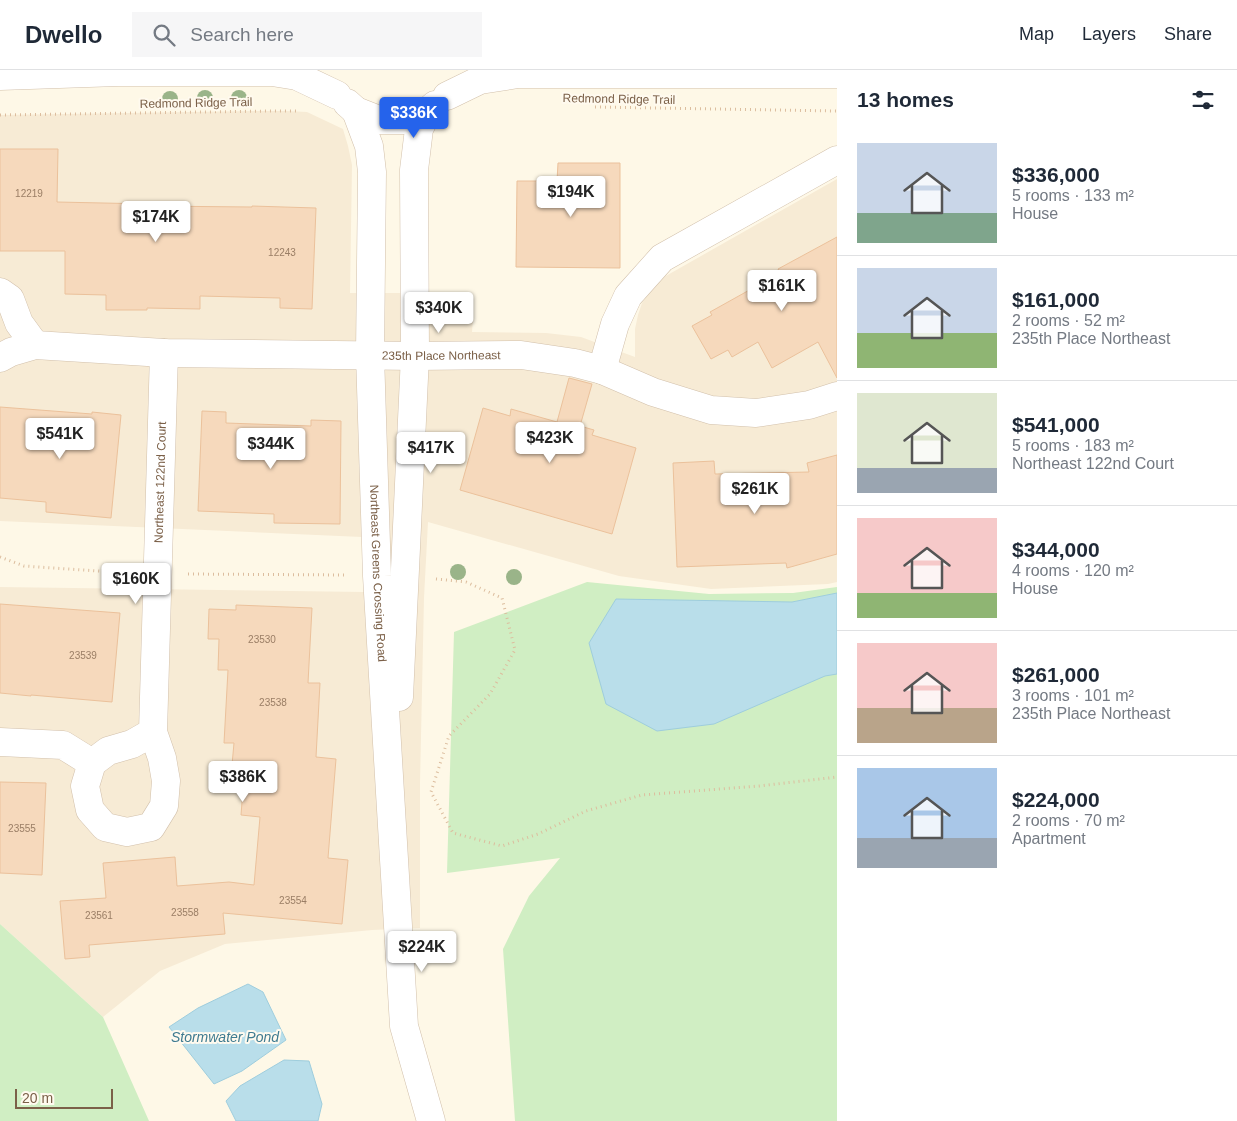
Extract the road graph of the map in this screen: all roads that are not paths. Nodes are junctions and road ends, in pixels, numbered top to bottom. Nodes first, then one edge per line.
1 (324, 70) edge
2 (460, 70) edge
3 (837, 74) edge
4 (0, 76) edge
5 (347, 103) junction
6 (437, 104) junction
7 (837, 160) edge
8 (0, 292) edge
9 (35, 345) junction
10 (164, 353) junction
11 (370, 355) junction
12 (415, 356) junction
13 (0, 358) edge
14 (602, 370) junction
15 (837, 396) edge
16 (154, 732) junction
17 (0, 742) edge
18 (92, 763) junction
19 (393, 829) junction
20 (431, 1121) edge

1 - 5 street, Northeast Greens Crossing Road
2 - 6 street, Northeast Greens Crossing Road
3 - 6 street
4 - 5 street
5 - 6 street
5 - 11 street, Northeast Greens Crossing Road
6 - 12 street, Northeast Greens Crossing Road
7 - 14 street
8 - 9 street
9 - 10 street, 235th Place Northeast
9 - 13 street, 235th Place Northeast
10 - 11 street, 235th Place Northeast
10 - 16 street, Northeast 122nd Court
11 - 12 street, 235th Place Northeast
11 - 19 street, Northeast Greens Crossing Road
12 - 14 street, 235th Place Northeast
12 - 19 street, Northeast Greens Crossing Road
14 - 15 street, 235th Place Northeast
16 - 18 street
16 - 18 street, Northeast 122nd Court
17 - 18 street
19 - 20 street, Northeast Greens Crossing Road

